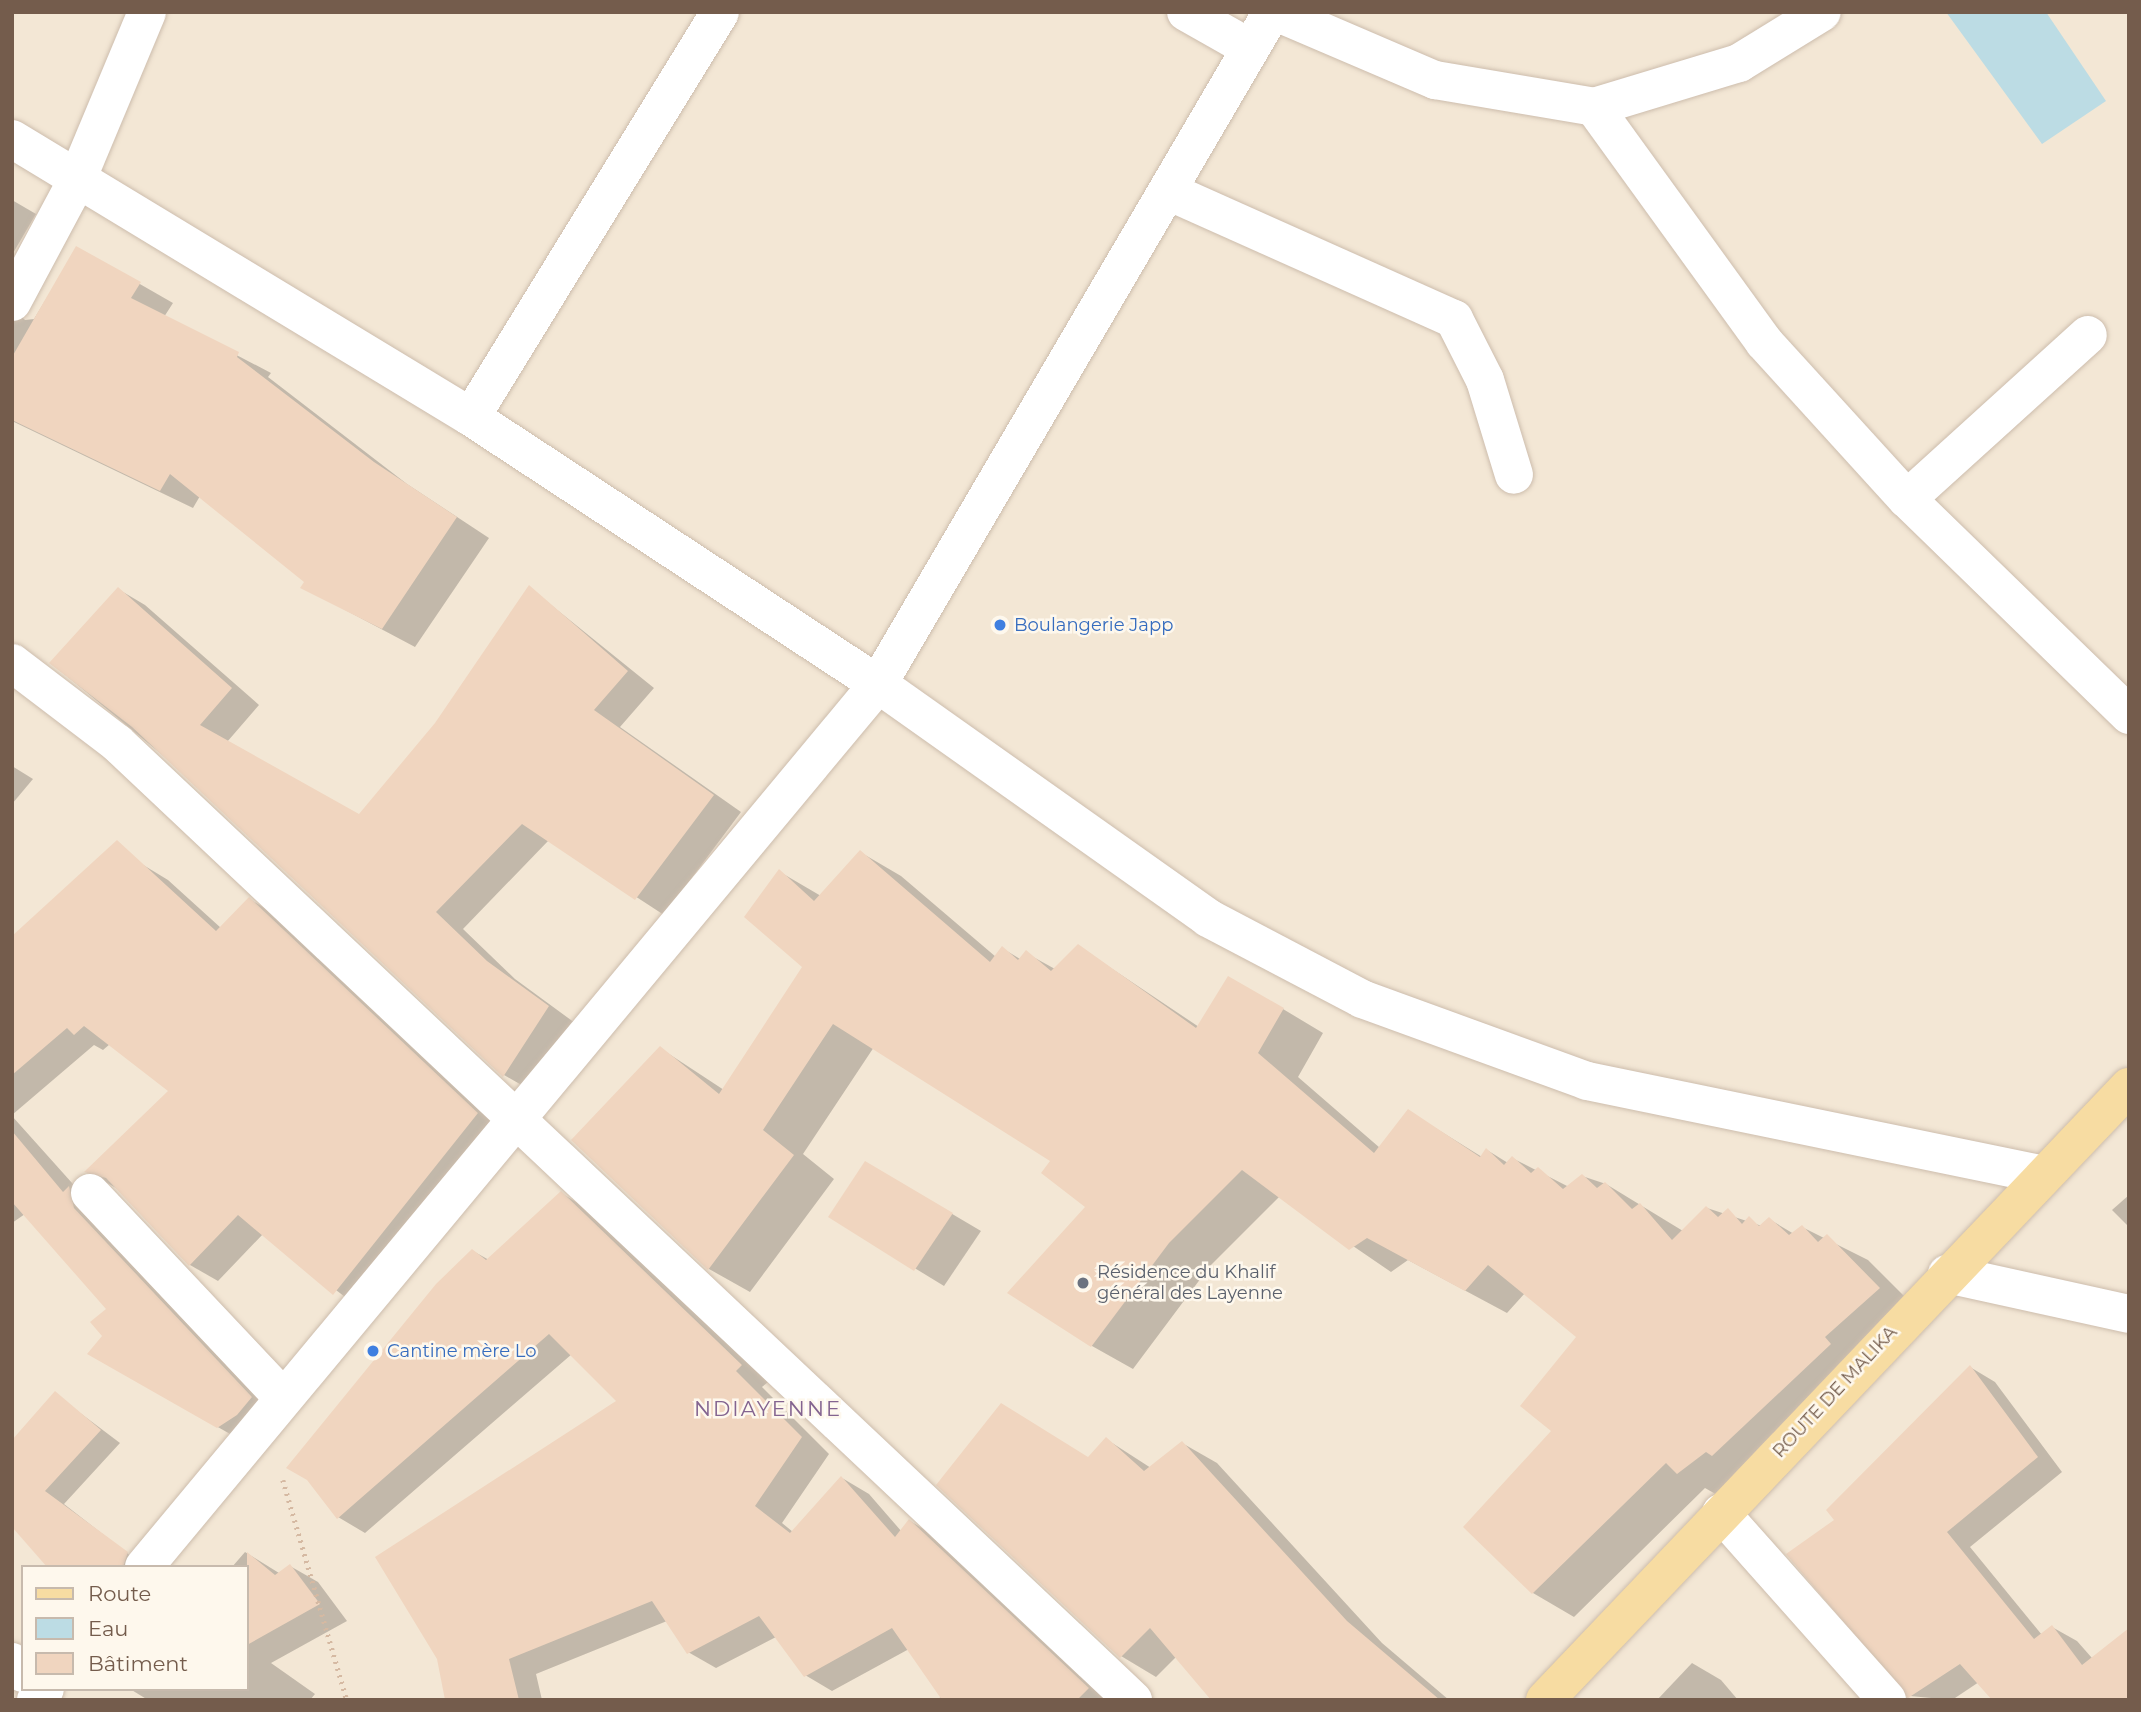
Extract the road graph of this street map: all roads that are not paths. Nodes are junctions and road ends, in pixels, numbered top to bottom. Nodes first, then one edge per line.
1 (148, 12) edge
2 (720, 12) edge
3 (1185, 12) edge
4 (1274, 12) edge
5 (1822, 12) edge
6 (1250, 48) junction
7 (1594, 107) junction
8 (12, 139) edge
9 (76, 181) junction
10 (1170, 192) junction
11 (12, 302) edge
12 (2088, 335) dead end
13 (471, 417) junction
14 (1514, 475) dead end
15 (1907, 499) junction
16 (12, 663) edge
17 (878, 684) junction
18 (2129, 715) edge
19 (2125, 1094) edge
20 (519, 1119) junction
21 (2043, 1175) junction
22 (90, 1193) dead end
23 (1947, 1274) junction
24 (2129, 1314) edge
25 (274, 1406) junction
26 (1721, 1513) junction
27 (146, 1565) edge
28 (1133, 1700) edge
29 (1545, 1700) edge
30 (1887, 1700) edge

1 - 9 street
2 - 13 street
3 - 6 street
4 - 6 street
4 - 7 street
5 - 7 street
6 - 10 street
7 - 15 street
8 - 9 street
9 - 11 street
9 - 13 street
10 - 14 street
10 - 17 street
12 - 15 street
13 - 17 street
15 - 18 street
16 - 20 street
17 - 20 street
17 - 21 street
19 - 21 main road, ROUTE DE MALIKA
20 - 25 street
20 - 28 street
21 - 23 main road, ROUTE DE MALIKA
22 - 25 street
23 - 24 street
23 - 26 main road, ROUTE DE MALIKA
25 - 27 street
26 - 29 main road, ROUTE DE MALIKA
26 - 30 street

